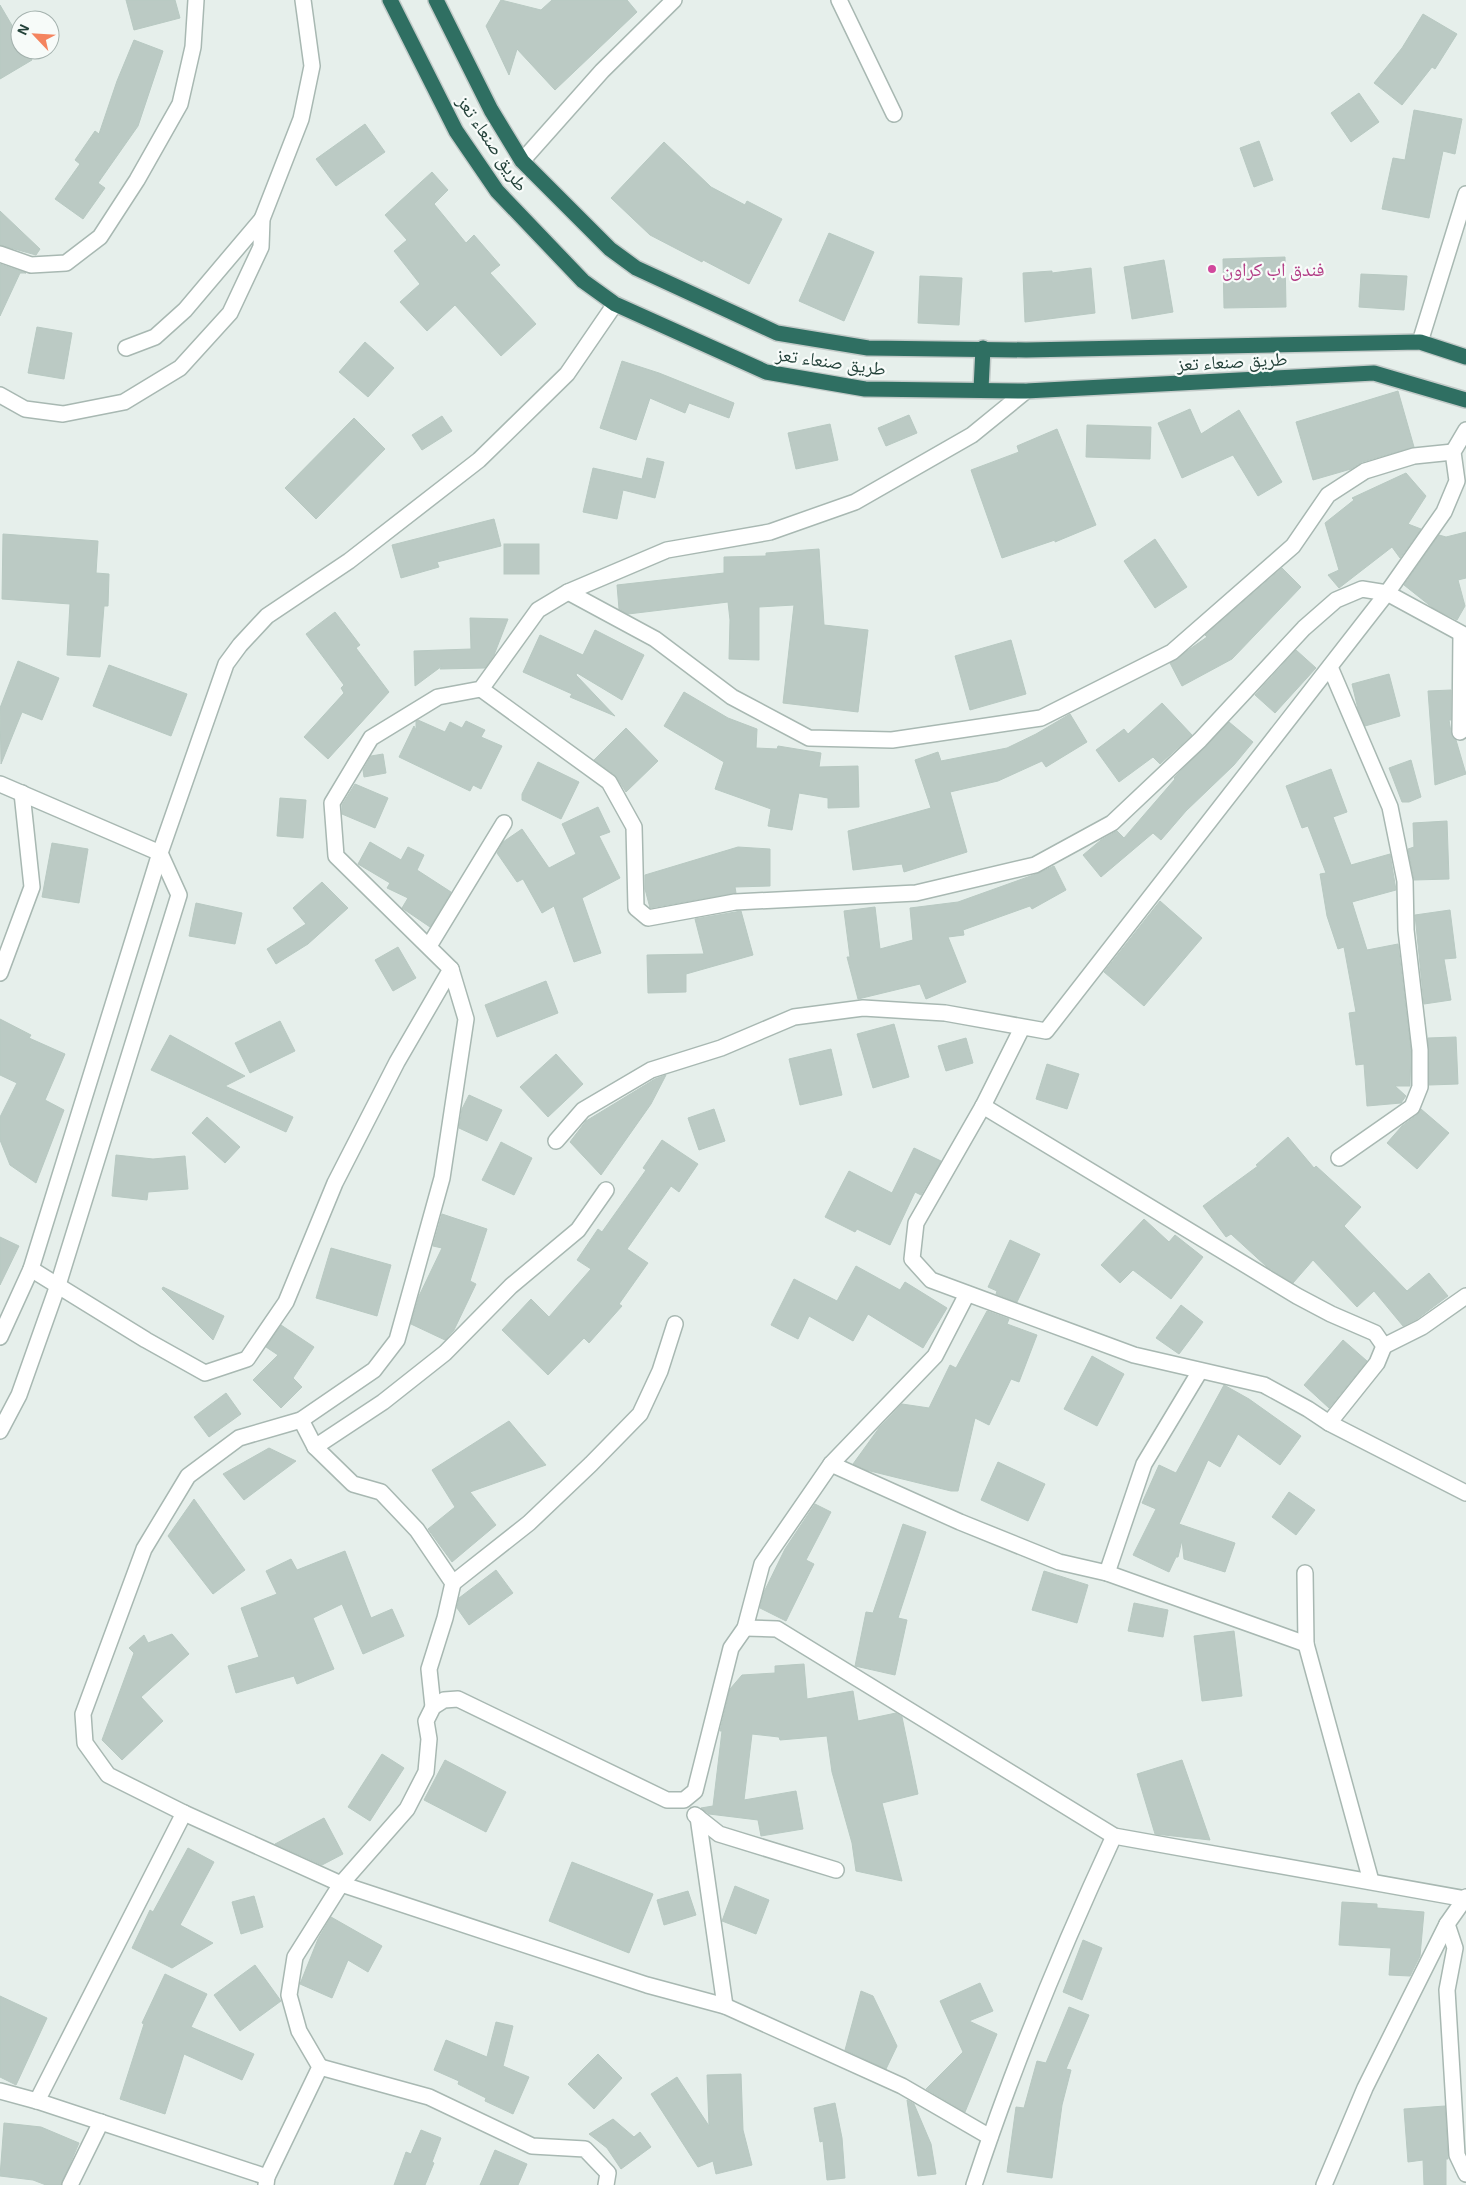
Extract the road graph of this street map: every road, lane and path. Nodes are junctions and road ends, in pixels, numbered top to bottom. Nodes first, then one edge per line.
1 (196, 0) edge
2 (303, 0) edge
3 (390, 0) edge
4 (436, 0) edge
5 (674, 0) edge
6 (839, 0) edge
7 (894, 114) dead end
8 (522, 161) junction
9 (1466, 194) edge
10 (262, 219) junction
11 (0, 254) edge
12 (615, 304) junction
13 (1420, 342) junction
14 (126, 348) dead end
15 (983, 348) junction
16 (1466, 357) edge
17 (981, 389) junction
18 (1026, 391) junction
19 (0, 395) edge
20 (1466, 400) edge
21 (1466, 430) edge
22 (1453, 452) junction
23 (568, 592) junction
24 (1387, 593) junction
25 (1464, 635) edge
26 (1330, 667) junction
27 (481, 689) junction
28 (1460, 732) dead end
29 (0, 784) edge
30 (22, 793) junction
31 (504, 823) dead end
32 (160, 853) junction
33 (430, 946) junction
34 (451, 969) junction
35 (0, 973) edge
36 (1022, 1028) junction
37 (983, 1106) junction
38 (556, 1140) dead end
39 (1340, 1158) dead end
40 (606, 1190) dead end
41 (31, 1269) junction
42 (58, 1286) junction
43 (967, 1294) junction
44 (1466, 1296) edge
45 (675, 1324) dead end
46 (0, 1337) edge
47 (1384, 1346) junction
48 (1200, 1371) junction
49 (301, 1420) junction
50 (1329, 1423) junction
51 (0, 1431) edge
52 (314, 1447) junction
53 (831, 1464) junction
54 (1466, 1494) edge
55 (1107, 1573) junction
56 (1305, 1573) dead end
57 (453, 1583) junction
58 (745, 1628) junction
59 (1306, 1644) junction
60 (433, 1707) junction
61 (684, 1800) junction
62 (184, 1813) junction
63 (698, 1817) junction
64 (1114, 1836) junction
65 (836, 1870) dead end
66 (1371, 1881) junction
67 (341, 1884) junction
68 (1466, 1898) edge
69 (1447, 1924) junction
70 (725, 2006) junction
71 (320, 2067) junction
72 (0, 2091) edge
73 (37, 2101) junction
74 (101, 2122) junction
75 (990, 2137) junction
76 (1466, 2174) edge
77 (267, 2181) edge
78 (70, 2185) edge
79 (606, 2185) edge
80 (974, 2185) edge
81 (1324, 2185) edge

1 - 11 street
2 - 10 street
3 - 12 highway, طريق صنعاء تعز
4 - 8 highway, طريق صنعاء تعز
5 - 8 street
6 - 7 street
8 - 15 highway, طريق صنعاء تعز
9 - 13 street
10 - 14 street
10 - 19 street
12 - 17 highway, طريق صنعاء تعز
12 - 32 street
13 - 15 highway, طريق صنعاء تعز
13 - 16 highway, طريق صنعاء تعز
15 - 17 highway
17 - 18 highway, طريق صنعاء تعز
18 - 20 highway, طريق صنعاء تعز
18 - 23 street
21 - 22 street
22 - 23 street
22 - 24 street
23 - 27 street
24 - 25 street
24 - 26 street
24 - 27 street
25 - 28 street
26 - 36 street
26 - 39 street
27 - 33 street
29 - 30 street
30 - 32 street
30 - 35 street
31 - 33 street
32 - 41 street
32 - 42 street
33 - 34 street
34 - 42 street
34 - 49 street
36 - 37 street
36 - 38 street
37 - 43 street
37 - 47 street
40 - 52 street
41 - 42 street
41 - 46 street
42 - 51 street
43 - 48 street
43 - 53 street
44 - 47 street
45 - 57 street
47 - 50 street
48 - 50 street
48 - 55 street
49 - 52 street
49 - 62 street
50 - 54 street
52 - 57 street
53 - 55 street
53 - 58 street
55 - 59 street
56 - 59 street
57 - 60 street
58 - 61 street
58 - 64 street
59 - 66 street
60 - 61 street
60 - 67 street
61 - 63 street
62 - 67 street
62 - 73 street
63 - 65 street
63 - 70 street
64 - 66 street
64 - 75 street
66 - 68 street
67 - 70 street
67 - 71 street
68 - 69 street
69 - 76 street
69 - 81 street
70 - 75 street
71 - 77 street
71 - 79 street
72 - 73 street
73 - 74 street
74 - 77 street
74 - 78 street
75 - 80 street

